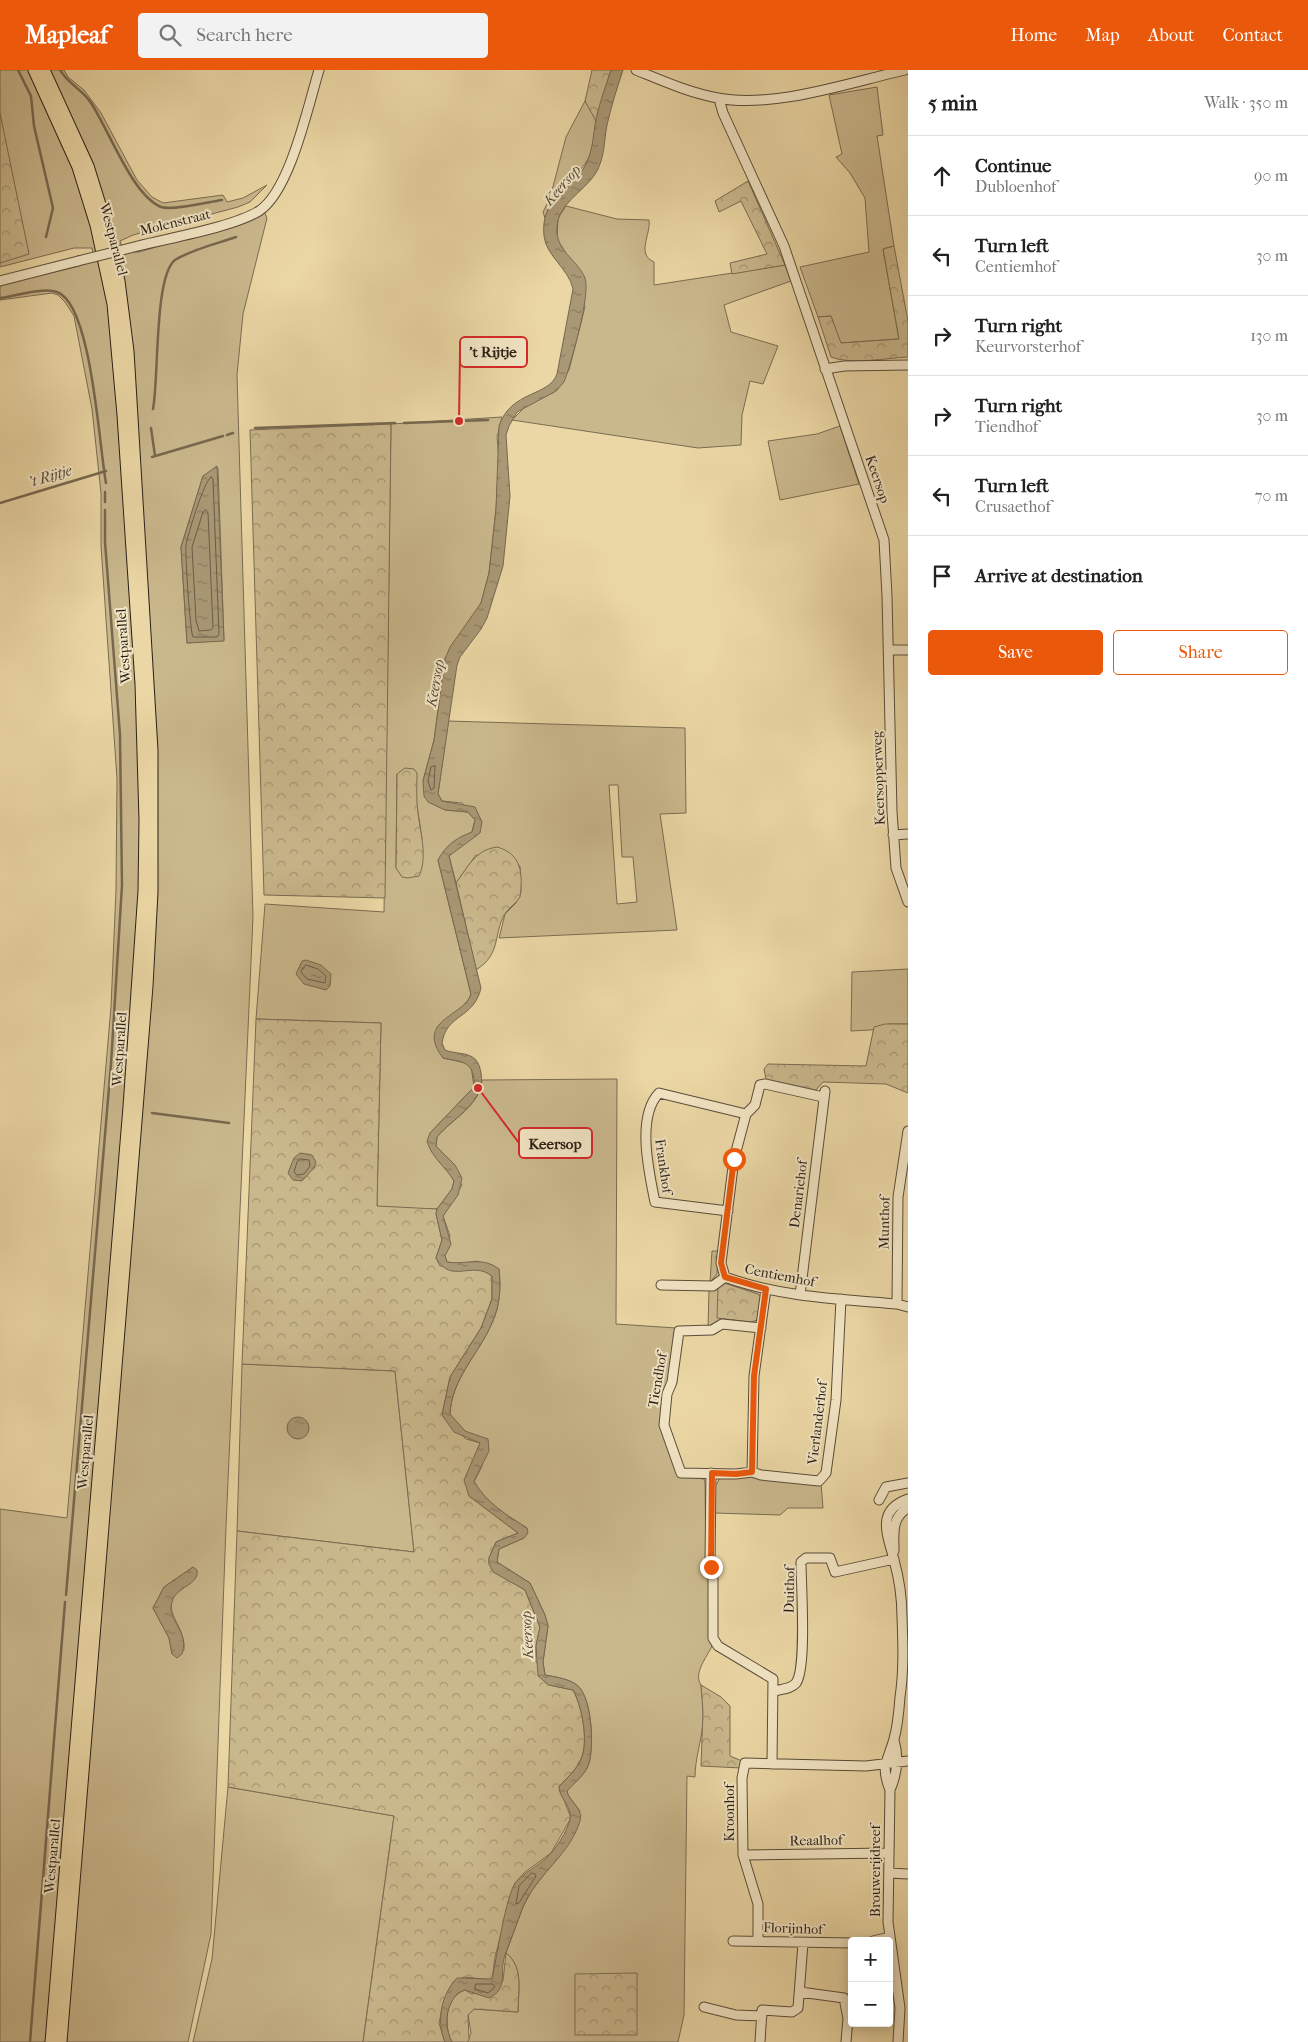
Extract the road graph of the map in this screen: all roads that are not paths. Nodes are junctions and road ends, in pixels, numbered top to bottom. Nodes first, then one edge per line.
1 (34, 70) edge
2 (44, 70) edge
3 (319, 70) edge
4 (636, 70) edge
5 (905, 70) edge
6 (719, 99) junction
7 (0, 281) edge
8 (908, 365) edge
9 (826, 369) junction
10 (889, 650) junction
11 (908, 650) edge
12 (908, 834) edge
13 (894, 835) junction
14 (908, 902) edge
15 (746, 1114) junction
16 (908, 1131) edge
17 (728, 1211) junction
18 (725, 1277) junction
19 (661, 1285) dead end
20 (766, 1289) junction
21 (800, 1295) junction
22 (842, 1299) junction
23 (897, 1304) junction
24 (908, 1308) edge
25 (761, 1328) junction
26 (752, 1472) junction
27 (712, 1473) junction
28 (908, 1483) edge
29 (908, 1499) edge
30 (879, 1500) dead end
31 (908, 1508) edge
32 (894, 1558) junction
33 (905, 1620) edge
34 (905, 1646) edge
35 (775, 1691) junction
36 (894, 1740) junction
37 (897, 1761) junction
38 (908, 1761) edge
39 (886, 1763) junction
40 (772, 1764) junction
41 (890, 1790) junction
42 (889, 1853) junction
43 (743, 1855) junction
44 (889, 1873) junction
45 (908, 1874) edge
46 (890, 1937) edge
47 (733, 1941) dead end
48 (758, 1941) junction
49 (804, 1943) junction
50 (848, 1943) edge
51 (893, 1958) edge
52 (800, 1992) junction
53 (704, 2007) dead end
54 (762, 2016) junction
55 (51, 2042) edge
56 (61, 2042) edge
57 (760, 2042) edge
58 (846, 2042) edge
59 (898, 2042) edge

1 - 55 main road, Westparallel
2 - 56 main road, Westparallel
3 - 7 street, Molenstraat, bridge
4 - 6 street
5 - 6 street
6 - 9 street, Keersop
8 - 9 street
9 - 10 street, Keersop
10 - 11 street
10 - 13 street, Keersopperweg
12 - 13 street
13 - 14 street, Keersopperweg
15 - 17 street
15 - 17 street, Frankhof
15 - 21 street, Denariehof
16 - 23 street, Munthof
17 - 18 street
18 - 19 street, Centiemhof
18 - 20 street, Centiemhof
20 - 21 street, Centiemhof
20 - 25 street
21 - 22 street, Centiemhof
22 - 23 street, Centiemhof
22 - 26 street, Vierlanderhof
23 - 24 street
25 - 26 street
25 - 27 street, Tiendhof
26 - 27 street, Tiendhof
27 - 35 street
28 - 30 street
29 - 32 street, Brouwerijdreef
31 - 32 street, Brouwerijdreef
32 - 33 street, Brouwerijdreef
32 - 35 street, Duithof
33 - 34 street, Brouwerijdreef
34 - 36 street, Brouwerijdreef
35 - 40 street
36 - 37 street, Brouwerijdreef
36 - 39 street, Brouwerijdreef
37 - 38 street, Kroonhof
37 - 39 street, Kroonhof
37 - 41 street, Brouwerijdreef
39 - 40 street, Kroonhof
39 - 41 street, Brouwerijdreef
40 - 43 street, Kroonhof
41 - 42 street, Brouwerijdreef
42 - 43 street, Reaalhof
42 - 44 street, Brouwerijdreef
43 - 48 street, Kroonhof
44 - 45 street
44 - 46 street, Brouwerijdreef
47 - 48 street, Florijnhof
48 - 49 street, Florijnhof
49 - 50 street, Florijnhof
49 - 52 street
51 - 59 street, Brouwerijdreef
52 - 54 street
52 - 58 street
53 - 54 street
54 - 57 street

